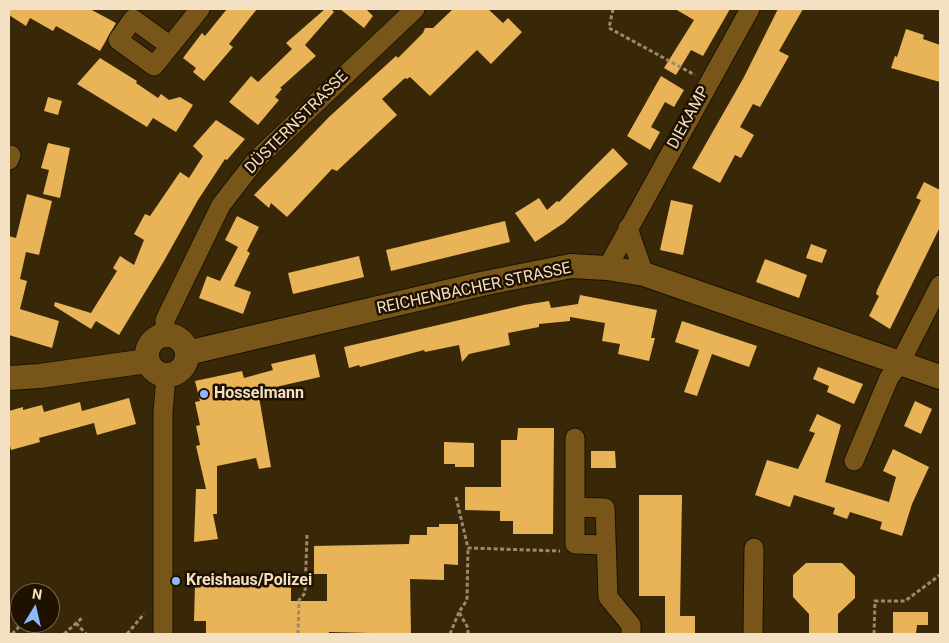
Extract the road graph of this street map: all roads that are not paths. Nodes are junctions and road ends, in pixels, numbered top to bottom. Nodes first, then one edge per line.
1 (200, 9) edge
2 (415, 9) edge
3 (750, 9) edge
4 (169, 45) dead end
5 (628, 228) junction
6 (607, 268) junction
7 (644, 274) junction
8 (940, 285) edge
9 (165, 334) junction
10 (187, 353) junction
11 (147, 361) junction
12 (900, 363) junction
13 (166, 375) junction
14 (940, 377) edge
15 (9, 378) edge
16 (575, 438) dead end
17 (854, 461) dead end
18 (575, 507) junction
19 (605, 545) junction
20 (754, 548) dead end
21 (163, 634) edge
22 (631, 634) edge
23 (753, 634) edge

1 - 4 street
2 - 9 street, DÜSTERNSTRASSE
3 - 5 street, DIEKAMP
5 - 6 street, DIEKAMP
5 - 7 street
6 - 7 street, REICHENBACHER STRASSE
6 - 10 street, REICHENBACHER STRASSE
7 - 12 street, REICHENBACHER STRASSE
8 - 12 street
9 - 10 street
9 - 11 street
10 - 13 street
11 - 13 street
11 - 15 street
12 - 14 street, REICHENBACHER STRASSE
12 - 17 street
13 - 21 street
16 - 18 street
18 - 19 street
18 - 19 street
19 - 22 street
20 - 23 street

